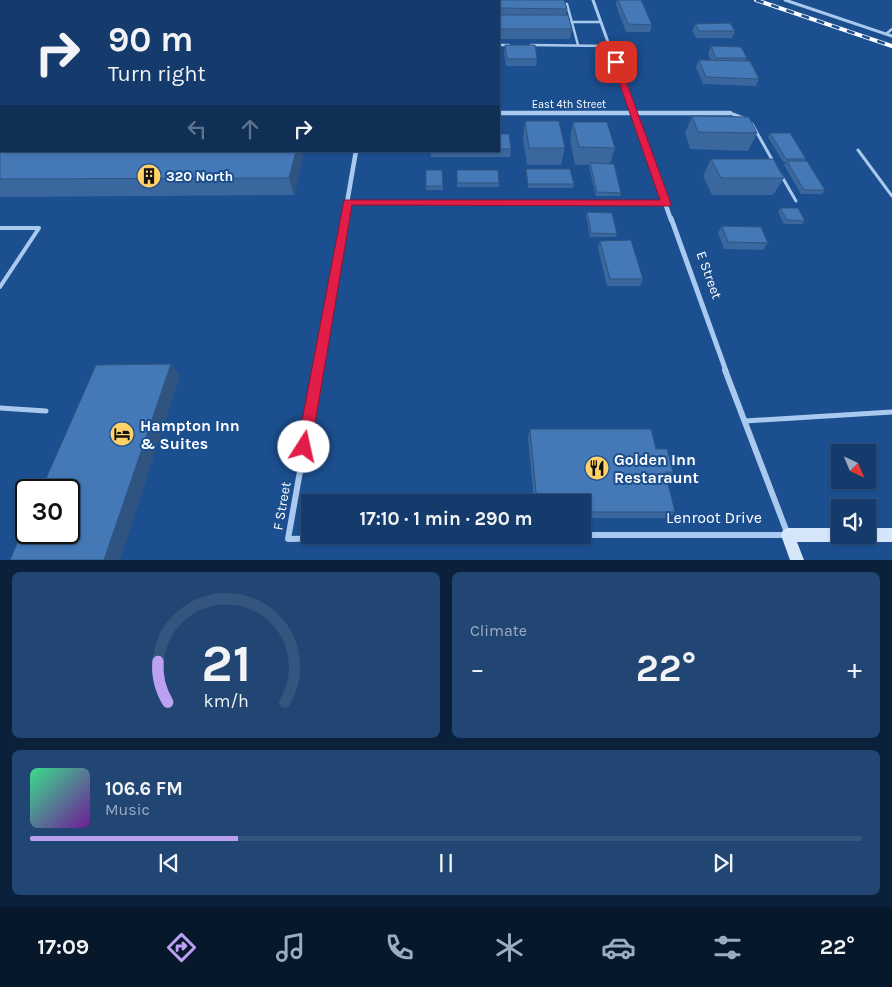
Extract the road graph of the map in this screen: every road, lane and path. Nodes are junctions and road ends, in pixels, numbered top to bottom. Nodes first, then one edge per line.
1 (594, 0) edge
2 (785, 0) edge
3 (558, 4) edge
4 (563, 22) edge
5 (572, 22) junction
6 (601, 22) junction
7 (892, 29) edge
8 (886, 34) junction
9 (892, 36) edge
10 (500, 45) edge
11 (509, 45) edge
12 (529, 45) edge
13 (578, 46) junction
14 (610, 46) junction
15 (730, 112) joint
16 (500, 113) edge
17 (634, 113) junction
18 (858, 150) dead end
19 (356, 152) edge
20 (892, 196) edge
21 (796, 201) dead end
22 (347, 202) junction
23 (666, 204) junction
24 (0, 228) edge
25 (0, 287) edge
26 (0, 408) edge
27 (46, 411) dead end
28 (892, 412) edge
29 (744, 421) junction
30 (788, 534) junction
31 (591, 535) edge
32 (831, 535) edge
33 (876, 535) edge
34 (892, 535) edge
35 (301, 539) edge
36 (797, 560) edge

1 - 6 street, E Street
2 - 8 street
3 - 5 lane
4 - 5 lane
5 - 6 lane
5 - 13 lane
6 - 14 street, E Street
7 - 8 lane
8 - 9 street
10 - 11 lane
12 - 13 lane
13 - 14 lane
14 - 17 street, E Street
15 - 17 street, East 4th Street
15 - 21 lane
16 - 17 street, East 4th Street
17 - 23 street, E Street
18 - 20 lane
19 - 22 street, F Street
22 - 23 lane
22 - 35 street, F Street
23 - 29 street, E Street
24 - 25 lane
26 - 27 lane
28 - 29 lane
29 - 30 street, E Street
30 - 31 street, Lenroot Drive
30 - 32 street, Lenroot Drive
30 - 36 street, E Street
33 - 34 street

